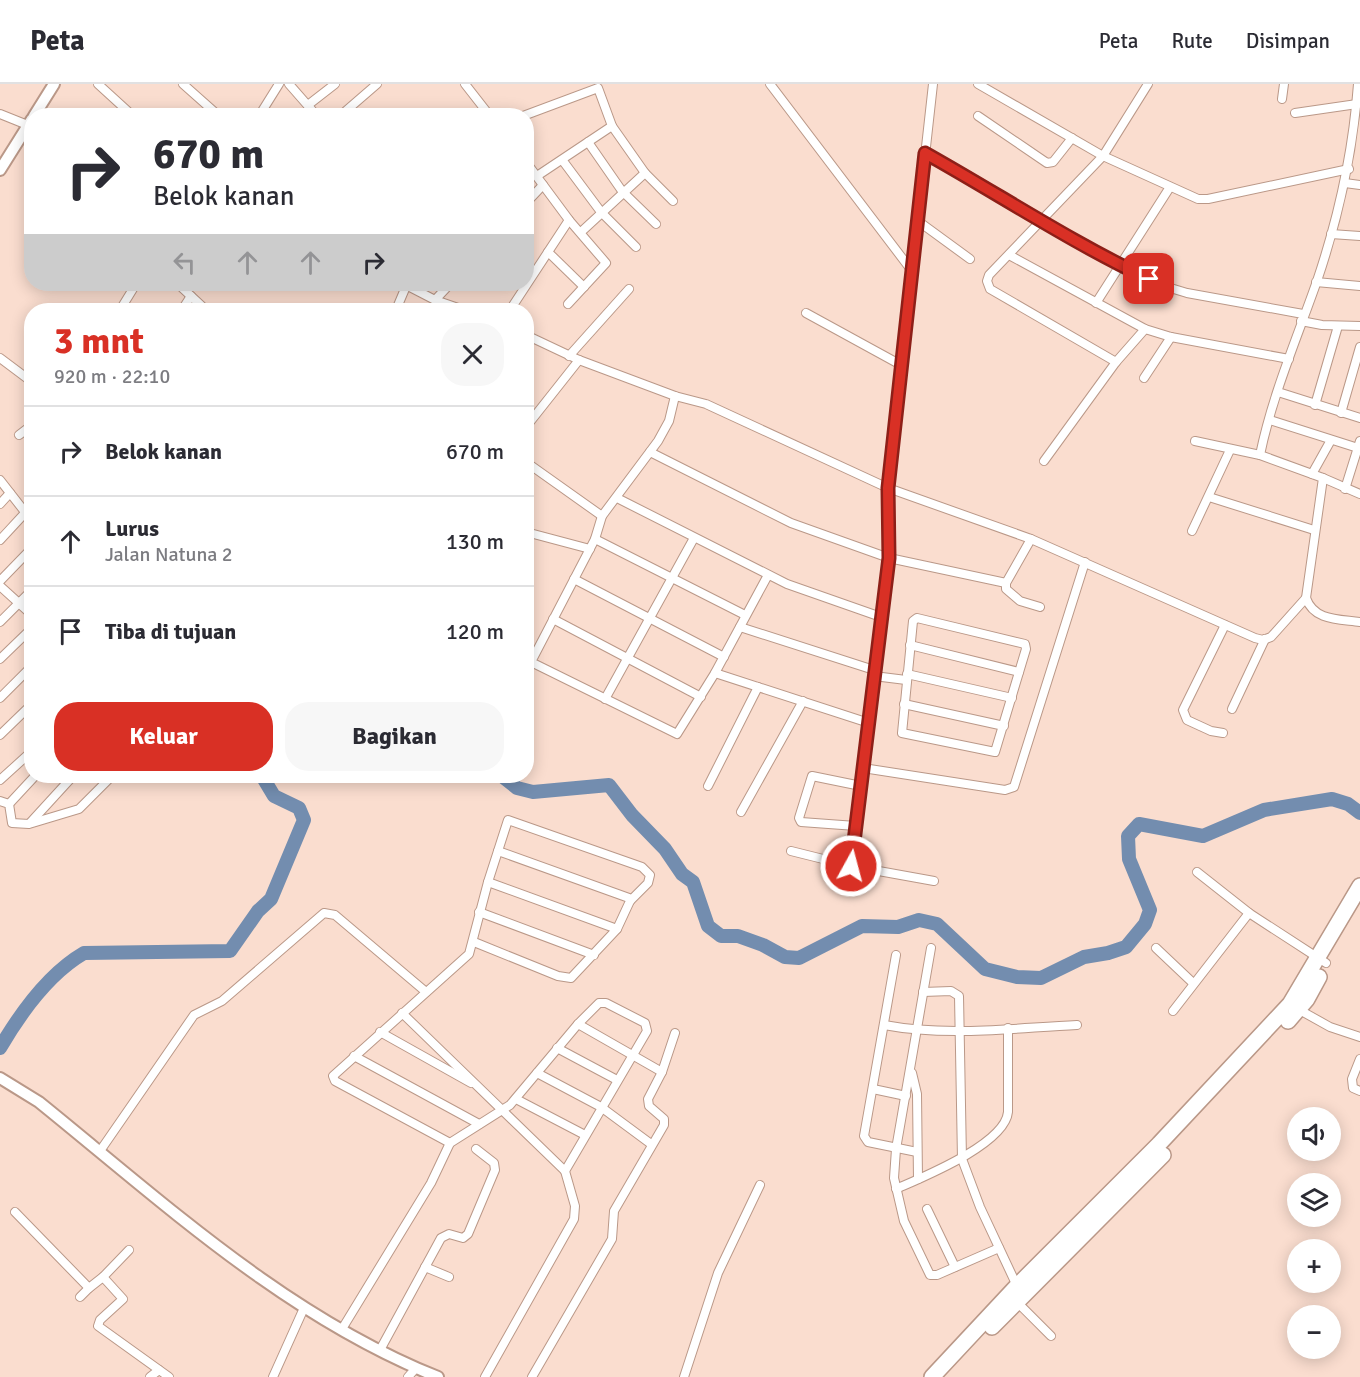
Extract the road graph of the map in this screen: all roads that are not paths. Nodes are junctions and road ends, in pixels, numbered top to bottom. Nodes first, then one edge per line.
1 (53, 84) edge
2 (98, 84) edge
3 (183, 84) edge
4 (279, 84) edge
5 (289, 84) edge
6 (335, 84) edge
7 (377, 84) edge
8 (465, 84) edge
9 (770, 84) edge
10 (933, 84) edge
11 (978, 84) edge
12 (1148, 84) edge
13 (1284, 84) edge
14 (1358, 84) edge
15 (1282, 99) dead end
16 (1357, 104) junction
17 (308, 105) junction
18 (39, 108) edge
19 (124, 108) edge
20 (210, 108) edge
21 (265, 108) edge
22 (310, 108) edge
23 (349, 108) edge
24 (484, 108) edge
25 (534, 112) edge
26 (1294, 112) dead end
27 (0, 114) edge
28 (978, 116) dead end
29 (24, 120) edge
30 (612, 126) junction
31 (24, 133) edge
32 (1072, 138) junction
33 (588, 142) junction
34 (925, 153) junction
35 (1103, 156) junction
36 (563, 160) junction
37 (1349, 169) junction
38 (0, 170) edge
39 (534, 172) edge
40 (645, 173) junction
41 (537, 176) junction
42 (1345, 183) junction
43 (1360, 184) edge
44 (543, 185) junction
45 (1170, 187) junction
46 (622, 191) junction
47 (534, 195) edge
48 (674, 201) dead end
49 (601, 212) junction
50 (569, 220) junction
51 (918, 221) junction
52 (1040, 222) junction
53 (656, 224) dead end
54 (581, 232) junction
55 (1331, 234) junction
56 (1360, 237) edge
57 (636, 247) dead end
58 (548, 252) junction
59 (1009, 255) junction
60 (970, 259) dead end
61 (1120, 265) junction
62 (912, 271) junction
63 (534, 273) edge
64 (1316, 282) junction
65 (1360, 286) edge
66 (584, 287) junction
67 (628, 289) dead end
68 (186, 291) edge
69 (419, 291) edge
70 (443, 291) edge
71 (191, 296) junction
72 (435, 300) junction
73 (186, 303) edge
74 (198, 303) edge
75 (444, 303) edge
76 (1096, 303) junction
77 (568, 304) dead end
78 (806, 313) dead end
79 (1302, 318) junction
80 (1338, 326) junction
81 (1360, 326) edge
82 (1145, 329) junction
83 (1171, 337) junction
84 (534, 339) edge
85 (1360, 347) edge
86 (569, 356) junction
87 (0, 358) edge
88 (1289, 359) junction
89 (579, 360) junction
90 (1116, 362) junction
91 (902, 365) junction
92 (24, 376) edge
93 (1144, 378) dead end
94 (1278, 392) junction
95 (675, 396) junction
96 (1315, 405) junction
97 (1341, 413) junction
98 (534, 417) edge
99 (1360, 418) edge
100 (1270, 420) junction
101 (24, 431) edge
102 (19, 435) dead end
103 (1331, 440) junction
104 (1195, 441) dead end
105 (1359, 444) edge
106 (1230, 450) junction
107 (650, 452) junction
108 (1260, 455) junction
109 (1044, 460) dead end
110 (534, 468) edge
111 (1312, 474) junction
112 (1323, 478) junction
113 (0, 480) edge
114 (888, 488) junction
115 (1345, 489) junction
116 (10, 493) junction
117 (1360, 494) edge
118 (1209, 497) junction
119 (617, 498) junction
120 (0, 504) edge
121 (24, 512) edge
122 (24, 514) edge
123 (602, 516) junction
124 (1314, 530) junction
125 (1192, 531) dead end
126 (534, 534) edge
127 (694, 538) junction
128 (595, 539) junction
129 (1031, 539) junction
130 (0, 540) edge
131 (590, 549) junction
132 (24, 556) edge
133 (889, 558) junction
134 (1085, 562) junction
135 (768, 575) junction
136 (671, 577) junction
137 (574, 579) junction
138 (0, 581) edge
139 (1006, 583) junction
140 (0, 586) edge
141 (1306, 598) junction
142 (24, 599) edge
143 (19, 604) junction
144 (24, 608) edge
145 (1040, 608) dead end
146 (745, 615) junction
147 (648, 618) junction
148 (880, 618) junction
149 (553, 619) junction
150 (0, 622) edge
151 (1360, 622) edge
152 (1225, 625) junction
153 (740, 627) junction
154 (24, 636) edge
155 (1266, 639) junction
156 (910, 645) junction
157 (534, 653) edge
158 (724, 657) junction
159 (0, 658) edge
160 (627, 658) junction
161 (534, 664) edge
162 (1019, 672) junction
163 (715, 673) junction
164 (874, 673) junction
165 (24, 674) edge
166 (907, 677) junction
167 (758, 687) junction
168 (701, 697) junction
169 (0, 698) edge
170 (1012, 698) junction
171 (605, 699) junction
172 (803, 701) junction
173 (904, 704) junction
174 (1232, 709) dead end
175 (24, 712) edge
176 (869, 723) junction
177 (1004, 726) junction
178 (1223, 733) dead end
179 (0, 735) edge
180 (24, 759) edge
181 (863, 768) junction
182 (0, 780) edge
183 (28, 783) edge
184 (67, 783) edge
185 (105, 783) edge
186 (708, 786) dead end
187 (861, 786) junction
188 (0, 801) edge
189 (9, 804) junction
190 (741, 812) dead end
191 (29, 824) junction
192 (856, 826) junction
193 (791, 850) dead end
194 (498, 851) junction
195 (851, 866) junction
196 (1197, 872) dead end
197 (934, 881) dead end
198 (488, 882) junction
199 (1360, 886) edge
200 (630, 901) junction
201 (1360, 904) edge
202 (479, 912) junction
203 (1249, 913) junction
204 (617, 929) junction
205 (474, 942) junction
206 (931, 948) dead end
207 (1156, 948) dead end
208 (594, 955) junction
209 (896, 955) dead end
210 (1321, 961) junction
211 (1193, 983) junction
212 (426, 992) junction
213 (923, 992) junction
214 (1294, 1007) junction
215 (1173, 1011) dead end
216 (402, 1013) junction
217 (578, 1023) junction
218 (884, 1025) junction
219 (1077, 1025) dead end
220 (1008, 1028) junction
221 (918, 1031) junction
222 (380, 1032) junction
223 (675, 1032) dead end
224 (961, 1032) junction
225 (1360, 1037) edge
226 (557, 1048) junction
227 (633, 1054) junction
228 (354, 1056) junction
229 (1360, 1059) edge
230 (911, 1071) junction
231 (662, 1072) junction
232 (537, 1073) junction
233 (0, 1078) edge
234 (617, 1080) junction
235 (482, 1089) junction
236 (873, 1089) junction
237 (1360, 1091) edge
238 (906, 1096) junction
239 (516, 1099) junction
240 (601, 1107) junction
241 (503, 1111) junction
242 (479, 1124) junction
243 (585, 1135) junction
244 (450, 1143) junction
245 (651, 1144) junction
246 (476, 1149) dead end
247 (896, 1149) junction
248 (100, 1151) junction
249 (917, 1152) junction
250 (962, 1159) junction
251 (565, 1171) junction
252 (918, 1179) junction
253 (760, 1185) dead end
254 (896, 1189) junction
255 (927, 1209) dead end
256 (15, 1212) dead end
257 (999, 1248) junction
258 (129, 1250) dead end
259 (425, 1267) junction
260 (955, 1267) junction
261 (103, 1277) junction
262 (449, 1277) dead end
263 (89, 1288) junction
264 (1017, 1294) junction
265 (80, 1297) dead end
266 (304, 1308) junction
267 (342, 1329) junction
268 (1051, 1336) dead end
269 (380, 1350) junction
270 (416, 1368) junction
271 (159, 1371) junction
272 (150, 1377) edge
273 (170, 1377) edge
274 (273, 1377) edge
275 (408, 1377) edge
276 (438, 1377) edge
277 (485, 1377) edge
278 (532, 1377) edge
279 (684, 1377) edge
280 (932, 1377) edge
281 (944, 1377) edge

1 - 18 street
2 - 19 street
3 - 20 street
4 - 21 street
5 - 17 street
6 - 17 street
7 - 23 street
8 - 24 street
9 - 62 street
10 - 34 street
11 - 32 street
12 - 35 street
13 - 15 street
14 - 16 street
16 - 26 street
16 - 37 street
17 - 22 street
25 - 30 street
27 - 29 street
28 - 32 street
30 - 33 street
30 - 40 street
31 - 38 street
32 - 35 street
33 - 36 street
33 - 46 street
34 - 51 street
34 - 52 street
35 - 45 street
35 - 52 street
36 - 41 street
36 - 49 street
37 - 42 street
37 - 45 street
39 - 41 street
40 - 46 street
40 - 48 street
41 - 44 street
42 - 43 street
42 - 55 street
44 - 47 street
44 - 50 street
45 - 61 street
46 - 49 street
46 - 53 street
49 - 54 street
49 - 57 street
50 - 54 street
50 - 58 street
51 - 60 street
51 - 62 street
52 - 59 street
52 - 61 street
54 - 66 street
55 - 56 street
55 - 64 street
58 - 63 street
58 - 66 street
59 - 76 street
59 - 90 street
61 - 76 street
61 - 79 street
62 - 91 street
64 - 65 street
64 - 79 street
66 - 77 street
67 - 86 street
68 - 71 street
69 - 72 street
70 - 72 street
71 - 73 street
71 - 74 street
72 - 75 street
76 - 82 street
78 - 91 street
79 - 80 street
79 - 88 street
80 - 81 street
80 - 96 street
82 - 83 street
82 - 90 street
83 - 88 street
83 - 93 street
84 - 86 street
85 - 97 street
86 - 89 street
87 - 92 street
88 - 94 street
89 - 95 street
89 - 98 street
90 - 109 street
91 - 114 street
94 - 96 street
94 - 100 street
95 - 107 street
95 - 114 street
96 - 97 street
97 - 99 street
100 - 103 street
100 - 108 street
101 - 102 street
103 - 105 street
103 - 111 street
104 - 106 street
105 - 115 street
106 - 108 street
106 - 118 street
107 - 119 street
107 - 133 street
108 - 111 street
110 - 123 street
111 - 112 street
112 - 115 street
112 - 124 street
113 - 116 street
114 - 129 street
114 - 133 street
115 - 117 street
116 - 120 street
116 - 121 street
118 - 124 street
118 - 125 street
119 - 123 street
119 - 127 street
122 - 130 street
123 - 128 street
124 - 141 street
126 - 131 street
127 - 135 street
127 - 136 street
128 - 131 street
128 - 136 street
129 - 134 street
129 - 139 street
131 - 137 street
132 - 138 street
133 - 139 street
133 - 148 street
134 - 152 street
134 - 181 street
135 - 146 street
135 - 148 street
136 - 146 street
136 - 147 street
137 - 147 street
137 - 149 street
139 - 145 street
140 - 143 street
141 - 151 street
141 - 155 street
142 - 143 street
143 - 144 street
143 - 150 street
146 - 153 street
147 - 158 street
147 - 160 street
148 - 164 street
149 - 157 street
149 - 160 street
152 - 155 street
152 - 178 street
153 - 158 street
153 - 164 street
154 - 159 street
155 - 174 street
156 - 162 street
156 - 162 street
156 - 166 street
158 - 163 street
160 - 168 street
160 - 171 street
161 - 171 street
162 - 170 street
163 - 167 street
163 - 168 street
164 - 166 street
164 - 176 street
165 - 169 street
166 - 170 street
166 - 173 street
167 - 172 street
167 - 186 street
168 - 171 street
170 - 177 street
172 - 176 street
172 - 190 street
173 - 177 street
173 - 177 street
175 - 179 street
176 - 181 street
180 - 182 street
181 - 187 street
183 - 189 street
184 - 191 street
185 - 191 street
187 - 192 street
187 - 192 street
188 - 189 street
189 - 191 street
192 - 195 street
193 - 195 street
194 - 198 street
194 - 200 street
194 - 200 street
195 - 197 street
196 - 203 street
198 - 202 street
198 - 204 street
199 - 210 highway
200 - 204 street
201 - 210 highway
202 - 205 street
202 - 208 street
203 - 210 street
203 - 211 street
204 - 208 street
205 - 208 street
205 - 212 street
206 - 213 street
207 - 211 street
209 - 218 street
210 - 214 highway
211 - 215 street
212 - 216 street
212 - 248 street
213 - 221 street
213 - 224 street
214 - 225 street
214 - 264 highway
216 - 222 street
216 - 235 street
217 - 226 street
217 - 227 street
217 - 227 street
218 - 221 street
218 - 236 street
219 - 220 street
220 - 224 street
220 - 250 street
221 - 224 street
221 - 230 street
222 - 228 street
222 - 235 street
223 - 231 street
224 - 250 street
226 - 232 street
226 - 234 street
227 - 231 street
227 - 234 street
228 - 242 street
228 - 244 street
229 - 237 street
230 - 238 street
230 - 249 street
231 - 245 street
232 - 239 street
232 - 240 street
233 - 248 street
234 - 240 street
235 - 241 street
236 - 238 street
236 - 247 street
238 - 247 street
239 - 241 street
239 - 243 street
240 - 243 street
240 - 245 street
241 - 242 street
241 - 251 street
242 - 244 street
243 - 251 street
244 - 267 street
245 - 278 street
246 - 259 street
247 - 249 street
247 - 254 street
248 - 266 street
249 - 252 street
250 - 252 street
250 - 257 street
251 - 277 street
252 - 254 street
253 - 279 street
254 - 260 street
255 - 260 street
256 - 263 street
257 - 260 street
257 - 264 street
258 - 261 street
259 - 262 street
259 - 269 street
261 - 263 street
261 - 271 street
263 - 265 street
264 - 268 street
264 - 280 highway
264 - 281 highway
266 - 267 street
266 - 274 street
267 - 269 street
269 - 270 street
270 - 275 street
270 - 276 street
271 - 272 street
271 - 273 street

